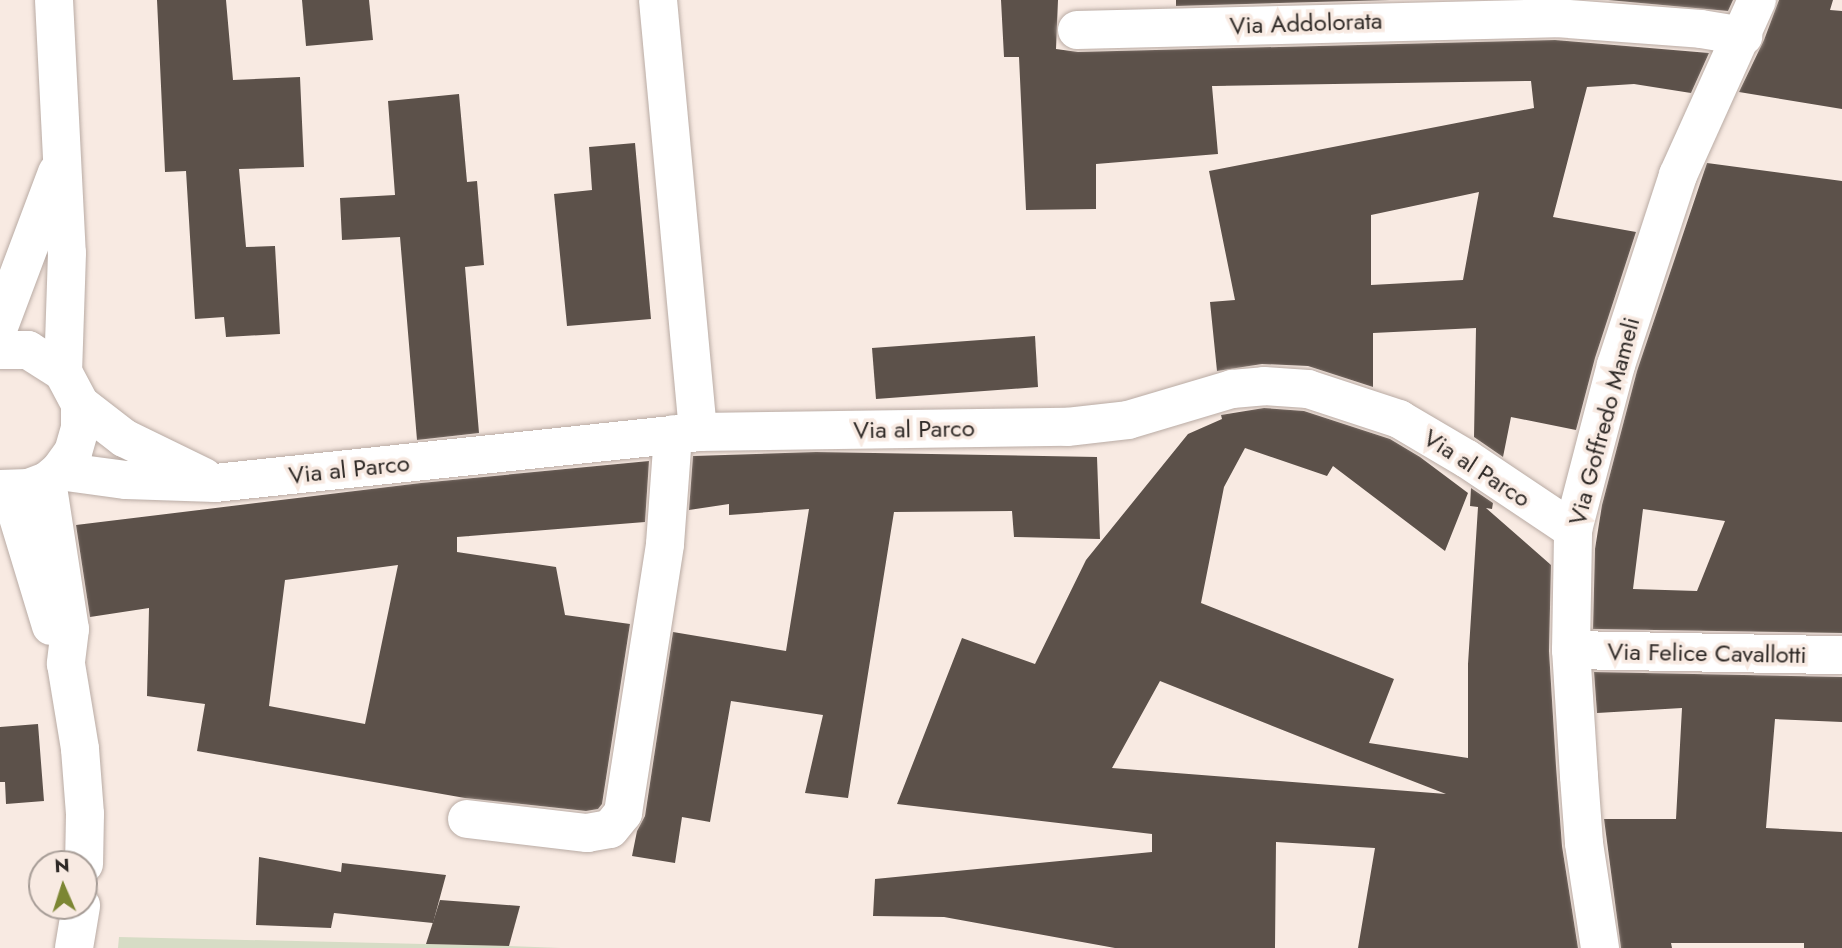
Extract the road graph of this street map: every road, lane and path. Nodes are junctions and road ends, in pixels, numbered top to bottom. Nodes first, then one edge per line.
1 (54, 0) edge
2 (658, 0) edge
3 (1757, 0) edge
4 (1077, 30) dead end
5 (1743, 36) junction
6 (63, 157) junction
7 (0, 324) edge
8 (0, 350) edge
9 (71, 388) junction
10 (686, 433) junction
11 (53, 476) junction
12 (215, 483) junction
13 (5, 490) edge
14 (1573, 530) junction
15 (1571, 650) junction
16 (1842, 655) edge
17 (66, 664) junction
18 (467, 819) dead end
19 (84, 850) edge
20 (79, 920) edge
21 (74, 948) edge
22 (1600, 948) edge

1 - 6 street
2 - 10 street
3 - 5 street, Via Goffredo Mameli
4 - 5 street, Via Addolorata
5 - 14 street, Via Goffredo Mameli
6 - 7 street
6 - 9 street
8 - 9 street
9 - 11 street
9 - 12 street
10 - 12 street, Via al Parco
10 - 14 street, Via al Parco
10 - 18 street
11 - 12 street, Via al Parco
11 - 13 street
11 - 17 street
13 - 17 street
14 - 15 street, Via Goffredo Mameli
15 - 16 street, Via Felice Cavallotti
15 - 22 street, Via Goffredo Mameli
17 - 19 street
20 - 21 street

